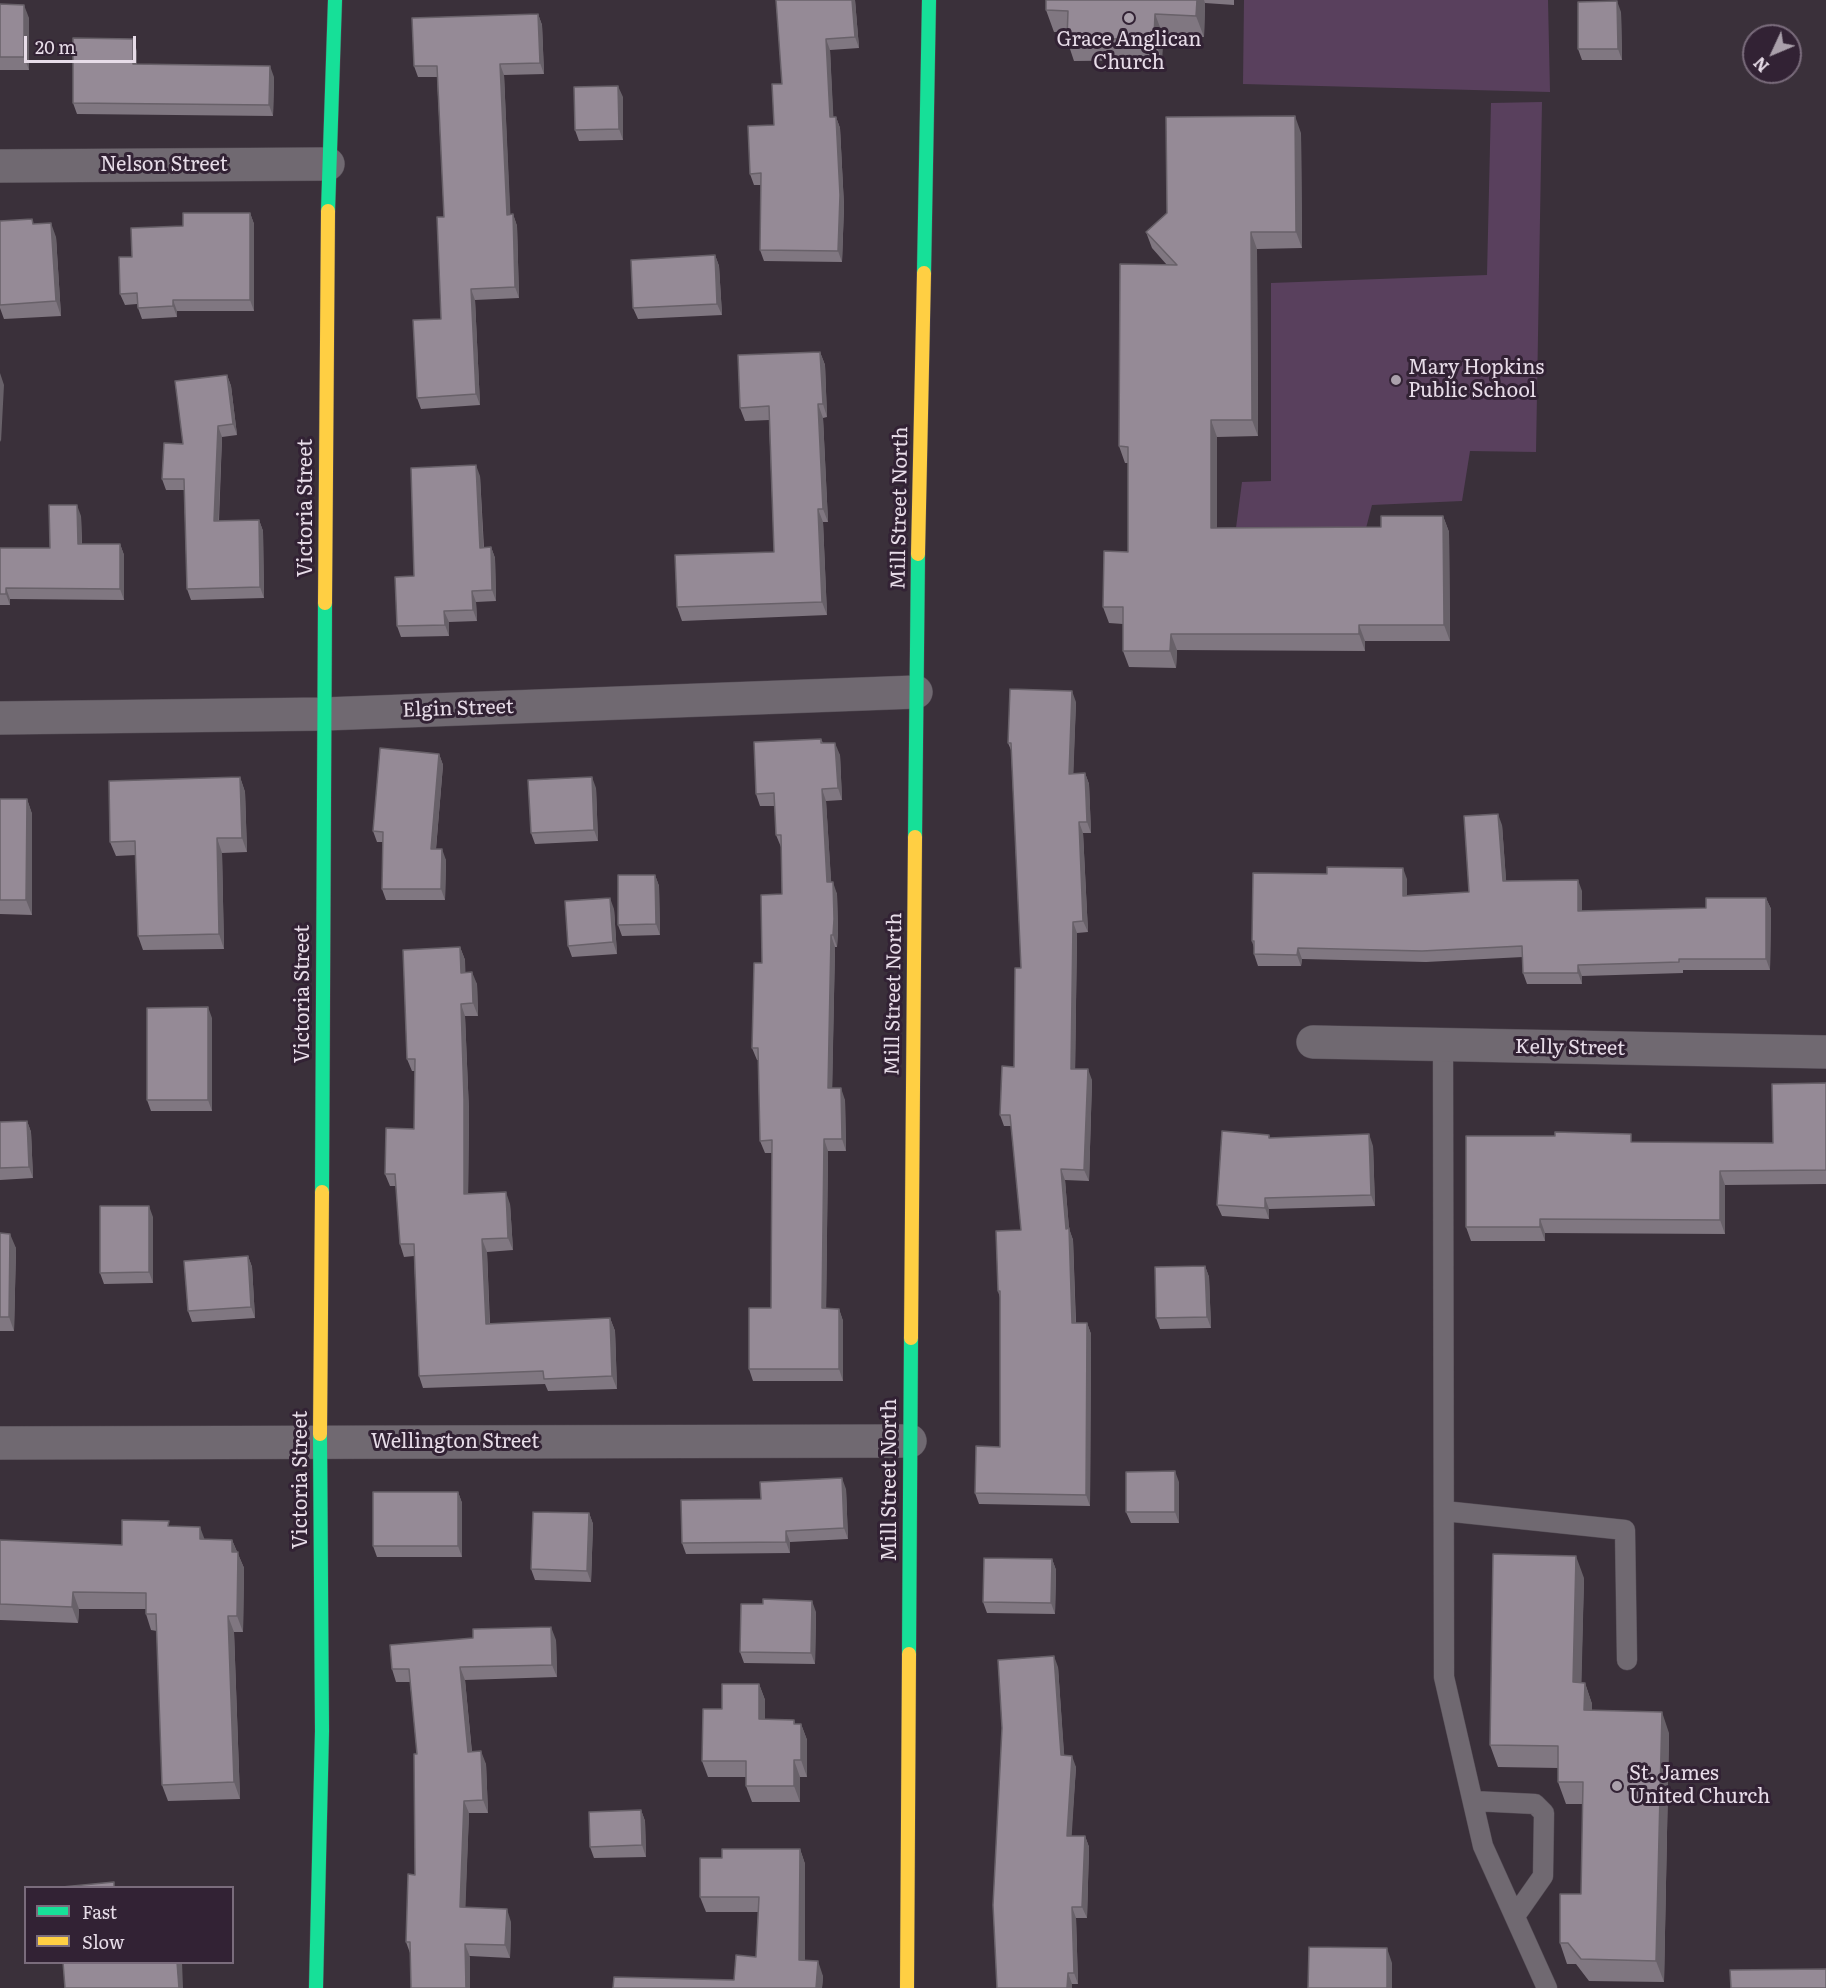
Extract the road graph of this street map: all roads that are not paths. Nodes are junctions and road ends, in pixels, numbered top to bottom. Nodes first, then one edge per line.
1 (335, 0) edge
2 (929, 0) edge
3 (328, 164) junction
4 (0, 166) edge
5 (916, 692) junction
6 (324, 714) junction
7 (0, 718) edge
8 (1313, 1042) dead end
9 (1443, 1045) junction
10 (1826, 1052) edge
11 (910, 1440) junction
12 (0, 1443) edge
13 (320, 1443) junction
14 (1444, 1511) junction
15 (1627, 1660) dead end
16 (1473, 1801) junction
17 (1515, 1917) junction
18 (316, 1988) edge
19 (907, 1988) edge
20 (1547, 1988) edge

1 - 3 street, Victoria Street
2 - 5 street, Mill Street North
3 - 4 street, Nelson Street
3 - 6 street, Victoria Street
5 - 6 street, Elgin Street
5 - 11 street, Mill Street North
6 - 7 street, Elgin Street
6 - 13 street, Victoria Street
8 - 9 street, Kelly Street
9 - 10 street, Kelly Street
9 - 14 lane
11 - 13 street, Wellington Street
11 - 19 street, Mill Street North
12 - 13 street, Wellington Street
13 - 18 street, Victoria Street
14 - 15 lane
14 - 16 lane
16 - 17 lane
16 - 17 lane
17 - 20 lane

